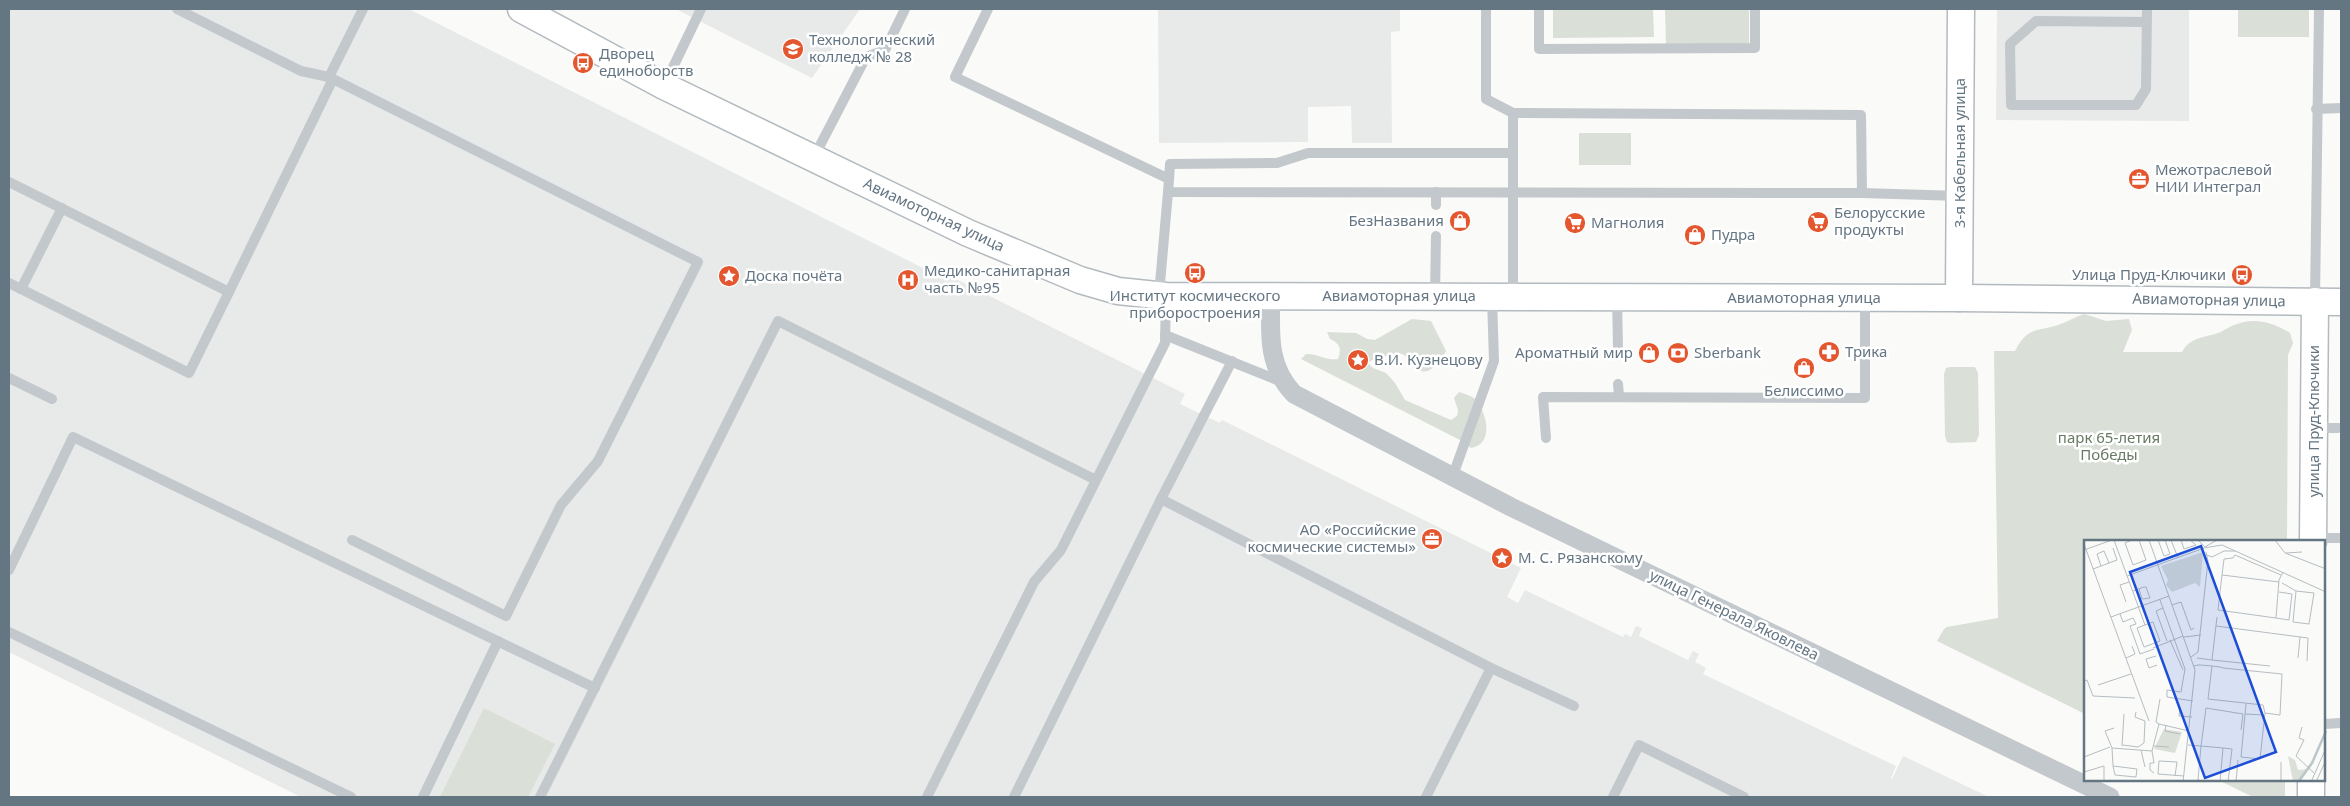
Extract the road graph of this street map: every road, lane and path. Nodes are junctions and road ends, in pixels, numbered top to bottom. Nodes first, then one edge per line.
1 (177, 9) edge
2 (363, 9) edge
3 (701, 9) edge
4 (905, 9) edge
5 (988, 9) edge
6 (1486, 9) edge
7 (1539, 9) edge
8 (1755, 9) edge
9 (1961, 9) edge
10 (2147, 9) edge
11 (2319, 9) edge
12 (528, 11) edge
13 (2147, 22) junction
14 (331, 78) junction
15 (664, 86) junction
16 (2341, 108) edge
17 (2316, 109) junction
18 (1513, 113) junction
19 (1513, 153) junction
20 (813, 158) junction
21 (1168, 179) junction
22 (9, 182) edge
23 (1168, 192) junction
24 (1436, 192) junction
25 (1512, 192) junction
26 (1862, 193) junction
27 (1960, 196) junction
28 (1436, 205) dead end
29 (62, 208) junction
30 (1436, 236) dead end
31 (9, 282) edge
32 (21, 289) junction
33 (230, 292) junction
34 (1163, 296) junction
35 (1271, 296) junction
36 (1435, 296) junction
37 (1502, 296) junction
38 (1617, 297) junction
39 (1865, 298) junction
40 (1959, 298) junction
41 (2315, 301) junction
42 (2341, 302) edge
43 (1165, 335) junction
44 (1618, 349) dead end
45 (1232, 361) junction
46 (9, 378) edge
47 (1283, 382) junction
48 (1618, 384) dead end
49 (1619, 396) junction
50 (52, 400) dead end
51 (1546, 438) dead end
52 (1452, 478) junction
53 (1096, 480) junction
54 (1161, 499) junction
55 (2341, 538) edge
56 (2313, 539) edge
57 (352, 540) dead end
58 (9, 570) edge
59 (9, 632) edge
60 (498, 641) junction
61 (1492, 668) junction
62 (595, 688) junction
63 (1574, 706) dead end
64 (2341, 723) edge
65 (2325, 724) edge
66 (2311, 781) edge
67 (351, 797) edge
68 (423, 797) edge
69 (540, 797) edge
70 (927, 797) edge
71 (1014, 797) edge
72 (1426, 797) edge
73 (1613, 797) edge
74 (1744, 797) edge
75 (2110, 797) edge
76 (2311, 797) edge

1 - 14 lane
2 - 14 lane
3 - 15 lane
4 - 20 lane
5 - 21 lane
6 - 18 lane
7 - 8 lane
9 - 27 street, 3-я Кабельная улица
10 - 13 lane
11 - 17 lane
12 - 15 street, Авиамоторная улица
13 - 13 lane
14 - 33 lane
14 - 57 lane
15 - 20 street, Авиамоторная улица
16 - 17 lane
17 - 41 lane
18 - 19 lane
18 - 26 lane
19 - 21 lane
19 - 25 lane
20 - 34 street, Авиамоторная улица
21 - 23 lane
22 - 29 lane
23 - 24 lane
23 - 34 lane
24 - 25 lane
24 - 28 lane
25 - 26 lane
25 - 37 lane
26 - 27 lane
27 - 40 street, 3-я Кабельная улица
29 - 32 lane
29 - 33 lane
30 - 36 lane
31 - 32 lane
32 - 33 lane
34 - 35 street, Авиамоторная улица
34 - 43 lane
35 - 36 street, Авиамоторная улица
35 - 47 street, улица Генерала Яковлева
36 - 37 street, Авиамоторная улица
37 - 38 street, Авиамоторная улица
37 - 52 lane
38 - 39 street, Авиамоторная улица
38 - 44 lane
39 - 40 street, Авиамоторная улица
39 - 49 lane
40 - 41 street, Авиамоторная улица
41 - 42 street, Авиамоторная улица
41 - 56 street, улица Пруд-Ключики
43 - 45 lane
43 - 53 lane
45 - 47 lane
45 - 54 lane
46 - 50 lane
47 - 52 street, улица Генерала Яковлева
48 - 49 lane
49 - 51 lane
52 - 75 street, улица Генерала Яковлева
53 - 62 lane
53 - 70 lane
54 - 61 lane
54 - 71 lane
55 - 56 lane
58 - 60 lane
59 - 67 lane
60 - 62 lane
60 - 68 lane
61 - 63 lane
61 - 72 lane
62 - 69 lane
64 - 65 lane
66 - 76 street
73 - 74 lane

